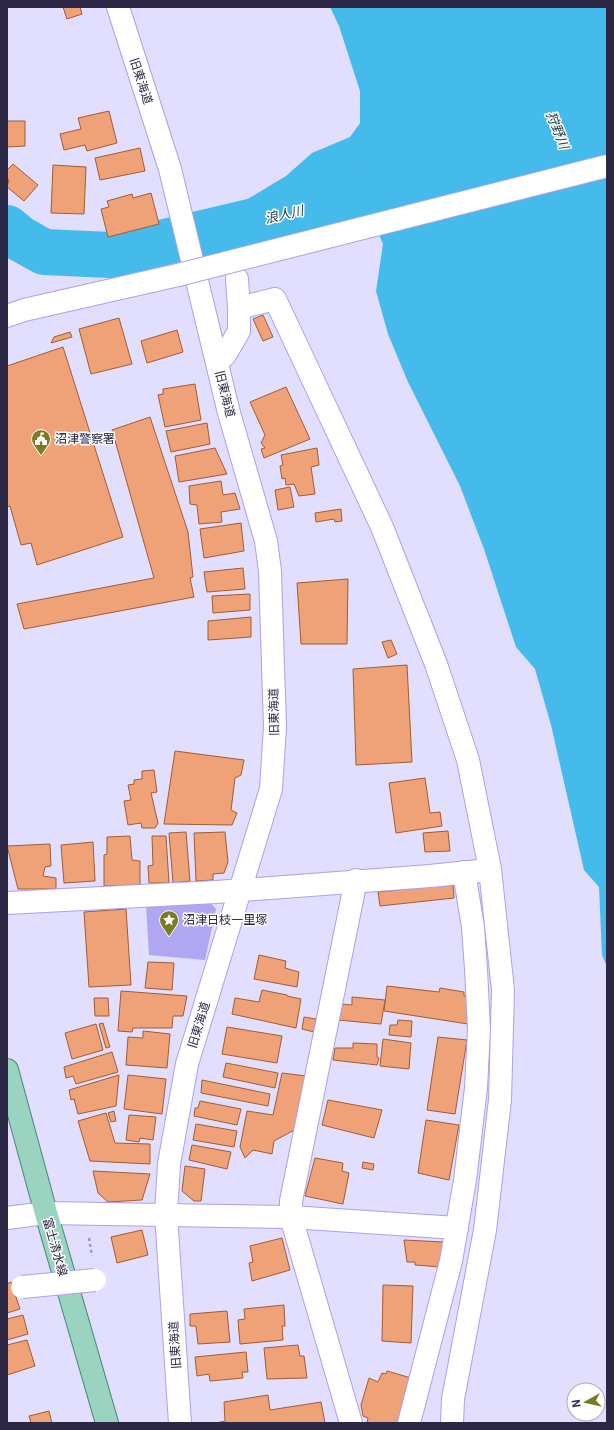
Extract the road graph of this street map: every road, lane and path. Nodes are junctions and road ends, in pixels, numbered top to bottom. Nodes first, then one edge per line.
1 (118, 7) edge
2 (607, 166) edge
3 (237, 279) dead end
4 (239, 308) junction
5 (7, 316) edge
6 (216, 362) junction
7 (490, 869) junction
8 (464, 872) junction
9 (356, 880) junction
10 (240, 889) junction
11 (7, 903) edge
12 (7, 1070) edge
13 (46, 1213) junction
14 (166, 1214) junction
15 (291, 1217) junction
16 (7, 1218) edge
17 (457, 1228) junction
18 (95, 1280) dead end
19 (22, 1287) dead end
20 (107, 1423) edge
21 (180, 1423) edge
22 (351, 1423) edge
23 (409, 1423) edge
24 (452, 1423) edge

1 - 6 street, 旧東海道
2 - 5 street, bridge
3 - 4 street
4 - 6 street
4 - 7 street
6 - 10 street, 旧東海道
7 - 8 street
7 - 24 street
8 - 9 street
8 - 17 street
9 - 10 street
9 - 15 street
10 - 11 street
10 - 14 street, 旧東海道
12 - 13 main road, 富士清水線
13 - 14 street
13 - 16 street
13 - 20 main road, 富士清水線
14 - 15 street
14 - 21 street, 旧東海道
15 - 17 street
15 - 22 street
17 - 23 street
18 - 19 street, bridge

